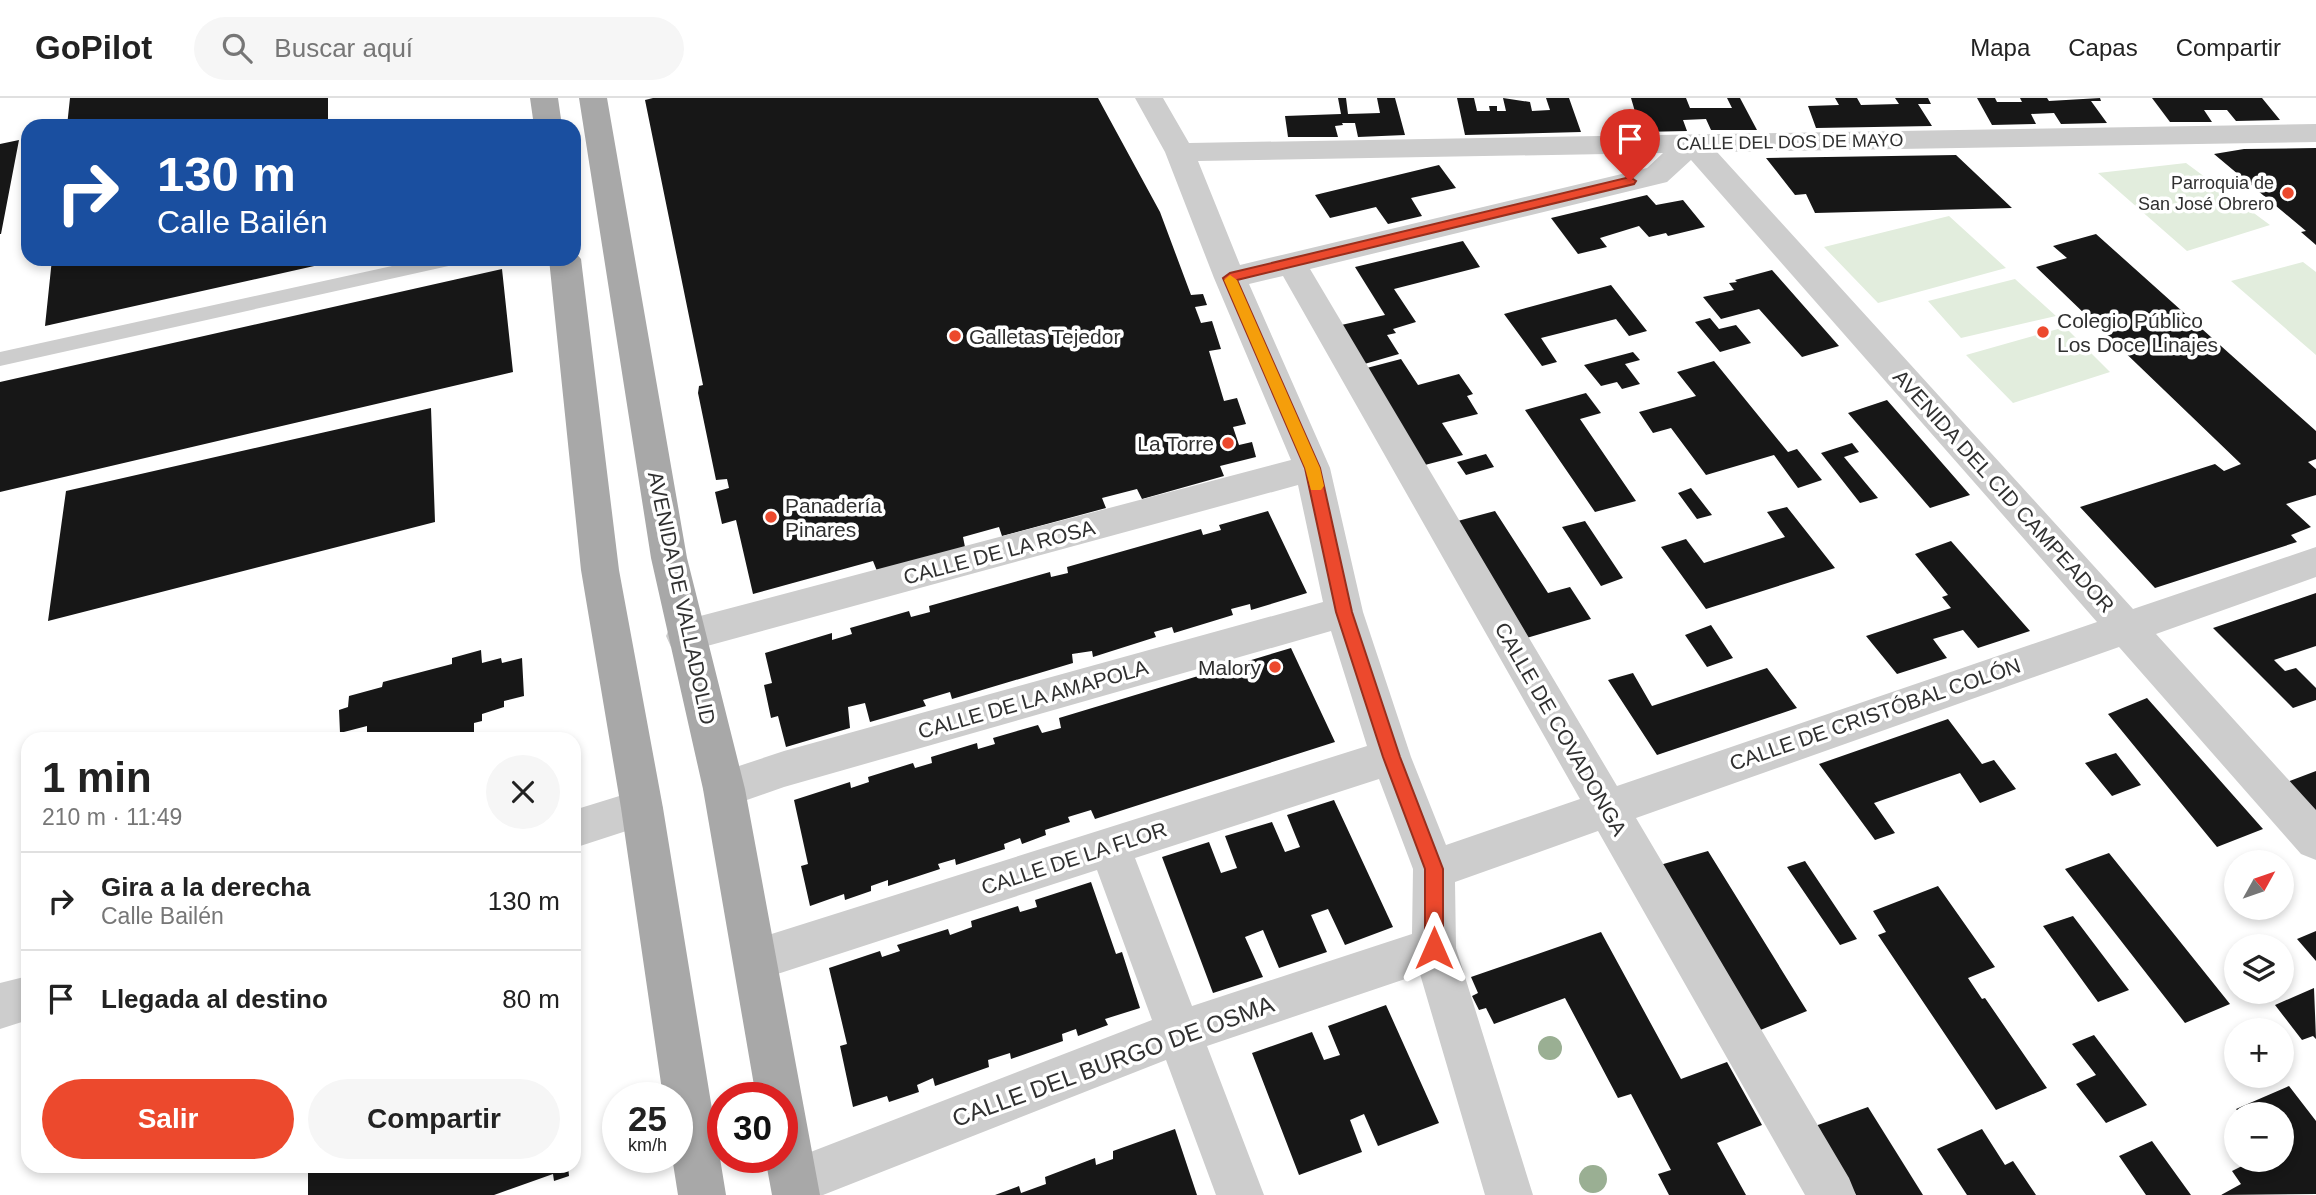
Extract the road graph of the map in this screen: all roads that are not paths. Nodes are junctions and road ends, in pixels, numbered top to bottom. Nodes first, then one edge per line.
1 (544, 98) edge
2 (593, 98) edge
3 (1149, 98) edge
4 (547, 119) edge
5 (2316, 133) edge
6 (1692, 143) junction
7 (1180, 152) junction
8 (1291, 263) junction
9 (421, 266) edge
10 (566, 266) edge
11 (1230, 278) junction
12 (0, 359) edge
13 (1312, 468) junction
14 (2316, 562) edge
15 (1344, 612) junction
16 (2126, 628) junction
17 (685, 636) junction
18 (1391, 757) junction
19 (724, 789) junction
20 (1606, 807) junction
21 (642, 808) junction
22 (581, 827) edge
23 (2316, 840) edge
24 (1109, 846) junction
25 (1434, 869) junction
26 (1434, 948) junction
27 (756, 959) junction
28 (21, 1000) edge
29 (0, 1006) edge
30 (1178, 1033) junction
31 (777, 1082) edge
32 (795, 1189) edge
33 (702, 1195) edge
34 (1240, 1195) edge
35 (1509, 1195) edge
36 (1832, 1195) edge

1 - 4 main road
2 - 17 main road, AVENIDA DE VALLADOLID
3 - 7 street
5 - 6 street, CALLE DEL DOS DE MAYO
6 - 7 street, CALLE DEL DOS DE MAYO
6 - 8 street
6 - 16 street, AVENIDA DEL CID CAMPEADOR
7 - 11 street
8 - 11 street
8 - 20 street, CALLE DE COVADONGA
9 - 12 lane
10 - 21 main road
11 - 13 street
13 - 15 street
13 - 17 street, CALLE DE LA ROSA
14 - 16 street, CALLE DE CRISTÓBAL COLÓN
15 - 18 street
15 - 19 street, CALLE DE LA AMAPOLA
16 - 20 street, CALLE DE CRISTÓBAL COLÓN
16 - 23 street, AVENIDA DEL CID CAMPEADOR
17 - 19 main road, AVENIDA DE VALLADOLID
18 - 24 street, CALLE DE LA FLOR
18 - 25 street
19 - 27 main road, AVENIDA DE VALLADOLID
20 - 25 street, CALLE DE CRISTÓBAL COLÓN
20 - 36 street, CALLE DE COVADONGA
21 - 22 street
21 - 33 main road
24 - 27 street, CALLE DE LA FLOR
24 - 30 street
25 - 26 street
26 - 30 street, CALLE DEL BURGO DE OSMA
26 - 35 street
27 - 31 main road, AVENIDA DE VALLADOLID
28 - 29 street
30 - 32 street, CALLE DEL BURGO DE OSMA
30 - 34 street

